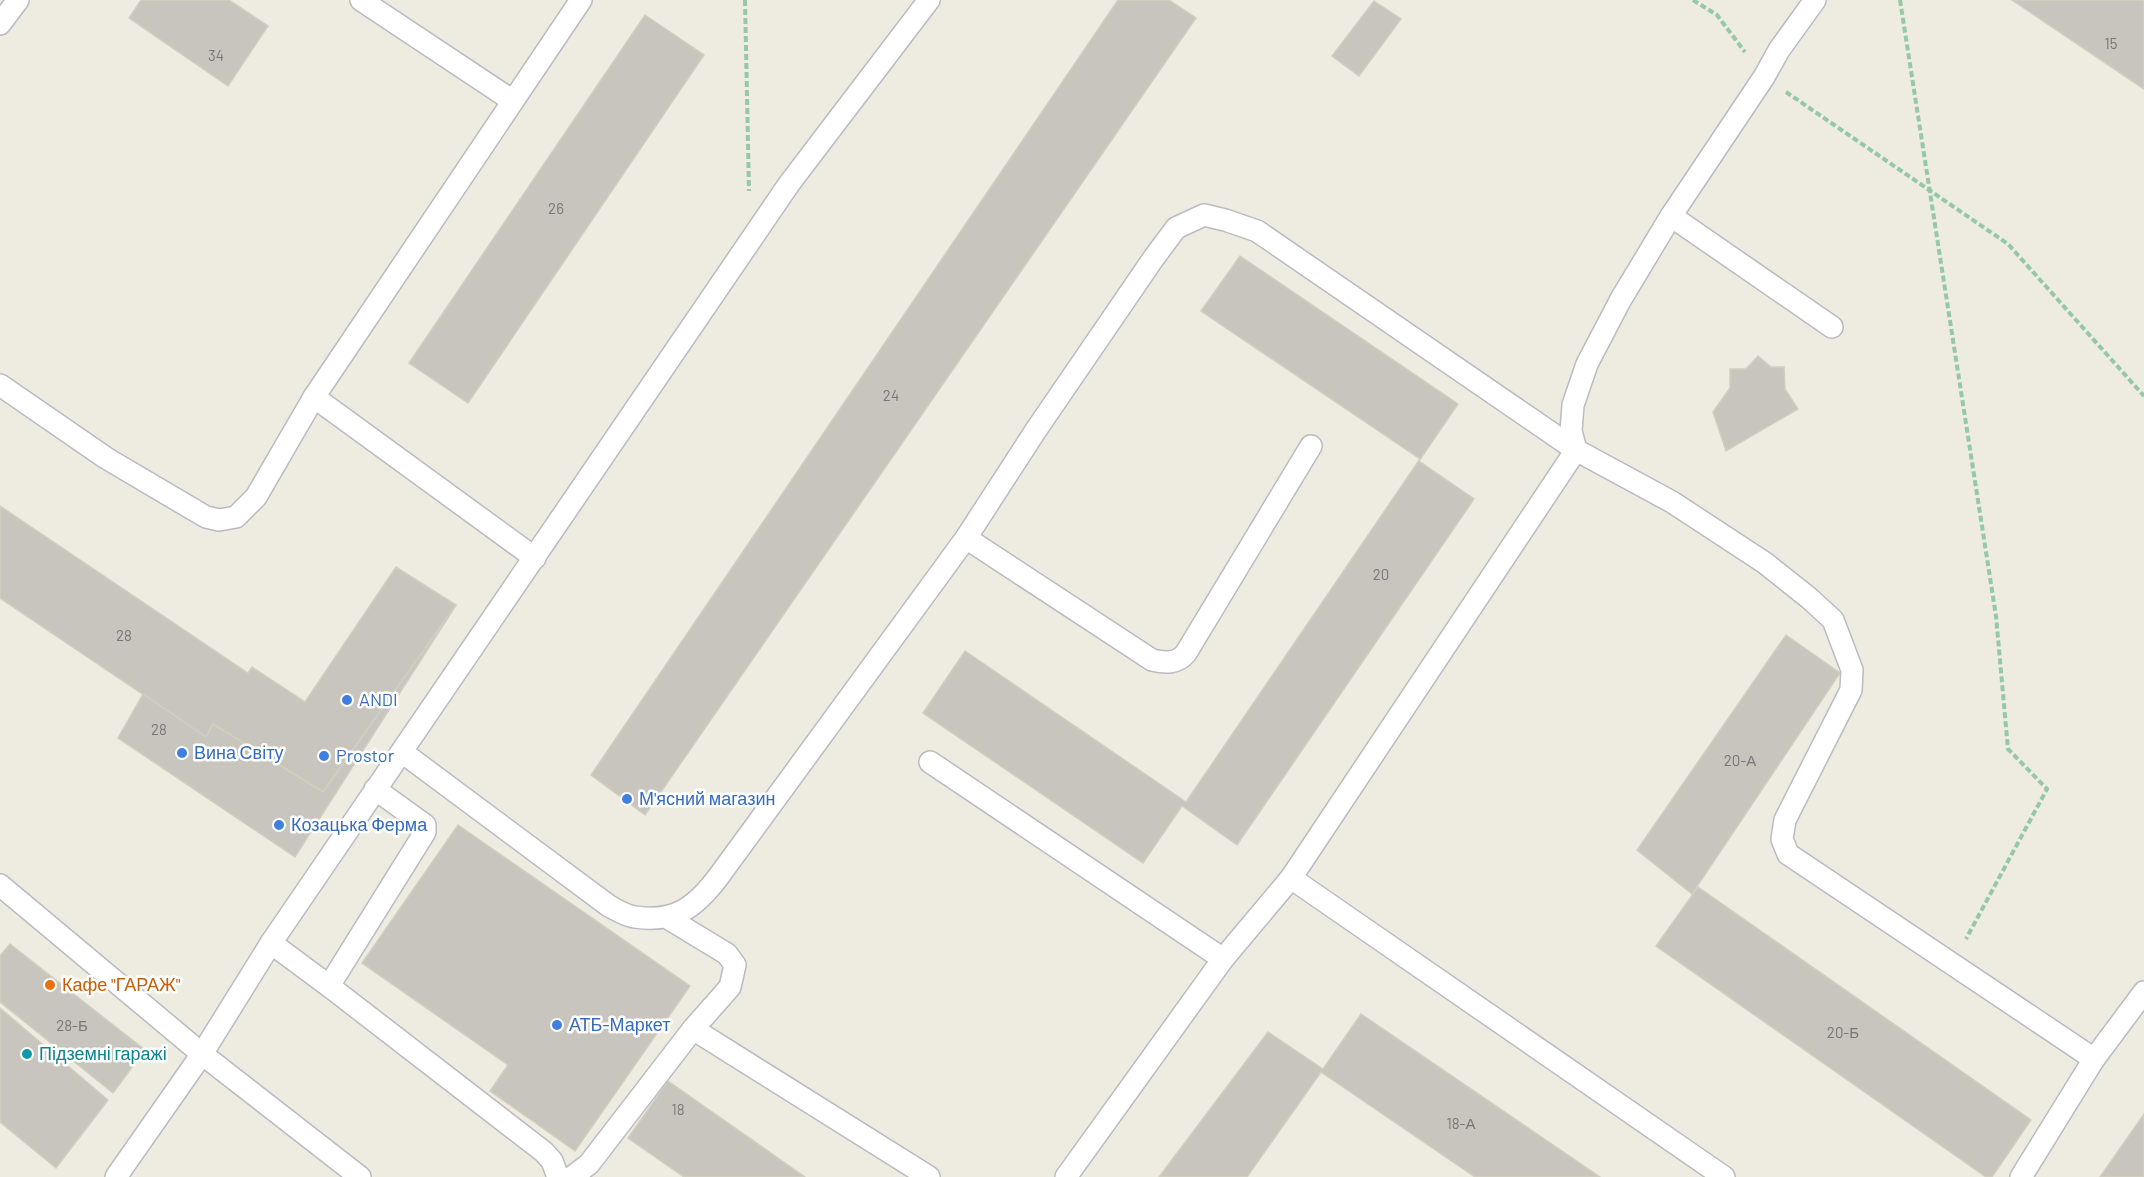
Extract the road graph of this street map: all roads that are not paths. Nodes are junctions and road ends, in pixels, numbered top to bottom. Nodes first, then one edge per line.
1 (18, 0) edge
2 (361, 0) edge
3 (581, 0) edge
4 (928, 0) edge
5 (1815, 0) edge
6 (0, 24) edge
7 (513, 101) junction
8 (1671, 216) junction
9 (1832, 327) dead end
10 (0, 385) edge
11 (315, 397) junction
12 (1311, 446) dead end
13 (1576, 450) junction
14 (966, 538) junction
15 (535, 558) junction
16 (402, 752) junction
17 (930, 762) dead end
18 (375, 789) junction
19 (1291, 878) junction
20 (0, 885) edge
21 (666, 917) junction
22 (271, 943) junction
23 (1223, 959) junction
24 (329, 986) junction
25 (2144, 992) edge
26 (693, 1029) junction
27 (202, 1054) junction
28 (2094, 1059) junction
29 (116, 1177) edge
30 (360, 1177) edge
31 (558, 1177) edge
32 (572, 1177) edge
33 (929, 1177) edge
34 (1066, 1177) edge
35 (1724, 1177) edge
36 (2021, 1177) edge

1 - 6 lane
2 - 7 lane
3 - 7 lane
4 - 15 lane
5 - 8 lane
7 - 11 lane
8 - 9 lane
8 - 13 lane
10 - 11 lane
11 - 15 lane
12 - 14 lane
13 - 14 lane
13 - 19 lane
13 - 28 lane
14 - 21 lane
15 - 16 lane
16 - 18 lane
16 - 21 lane
17 - 23 lane
18 - 22 lane
18 - 24 lane
19 - 23 lane
19 - 35 lane
20 - 27 lane
21 - 26 lane
22 - 24 lane
22 - 27 lane
23 - 34 lane
24 - 31 lane
25 - 28 lane
26 - 32 lane
26 - 33 lane
27 - 29 lane
27 - 30 lane
28 - 36 lane

